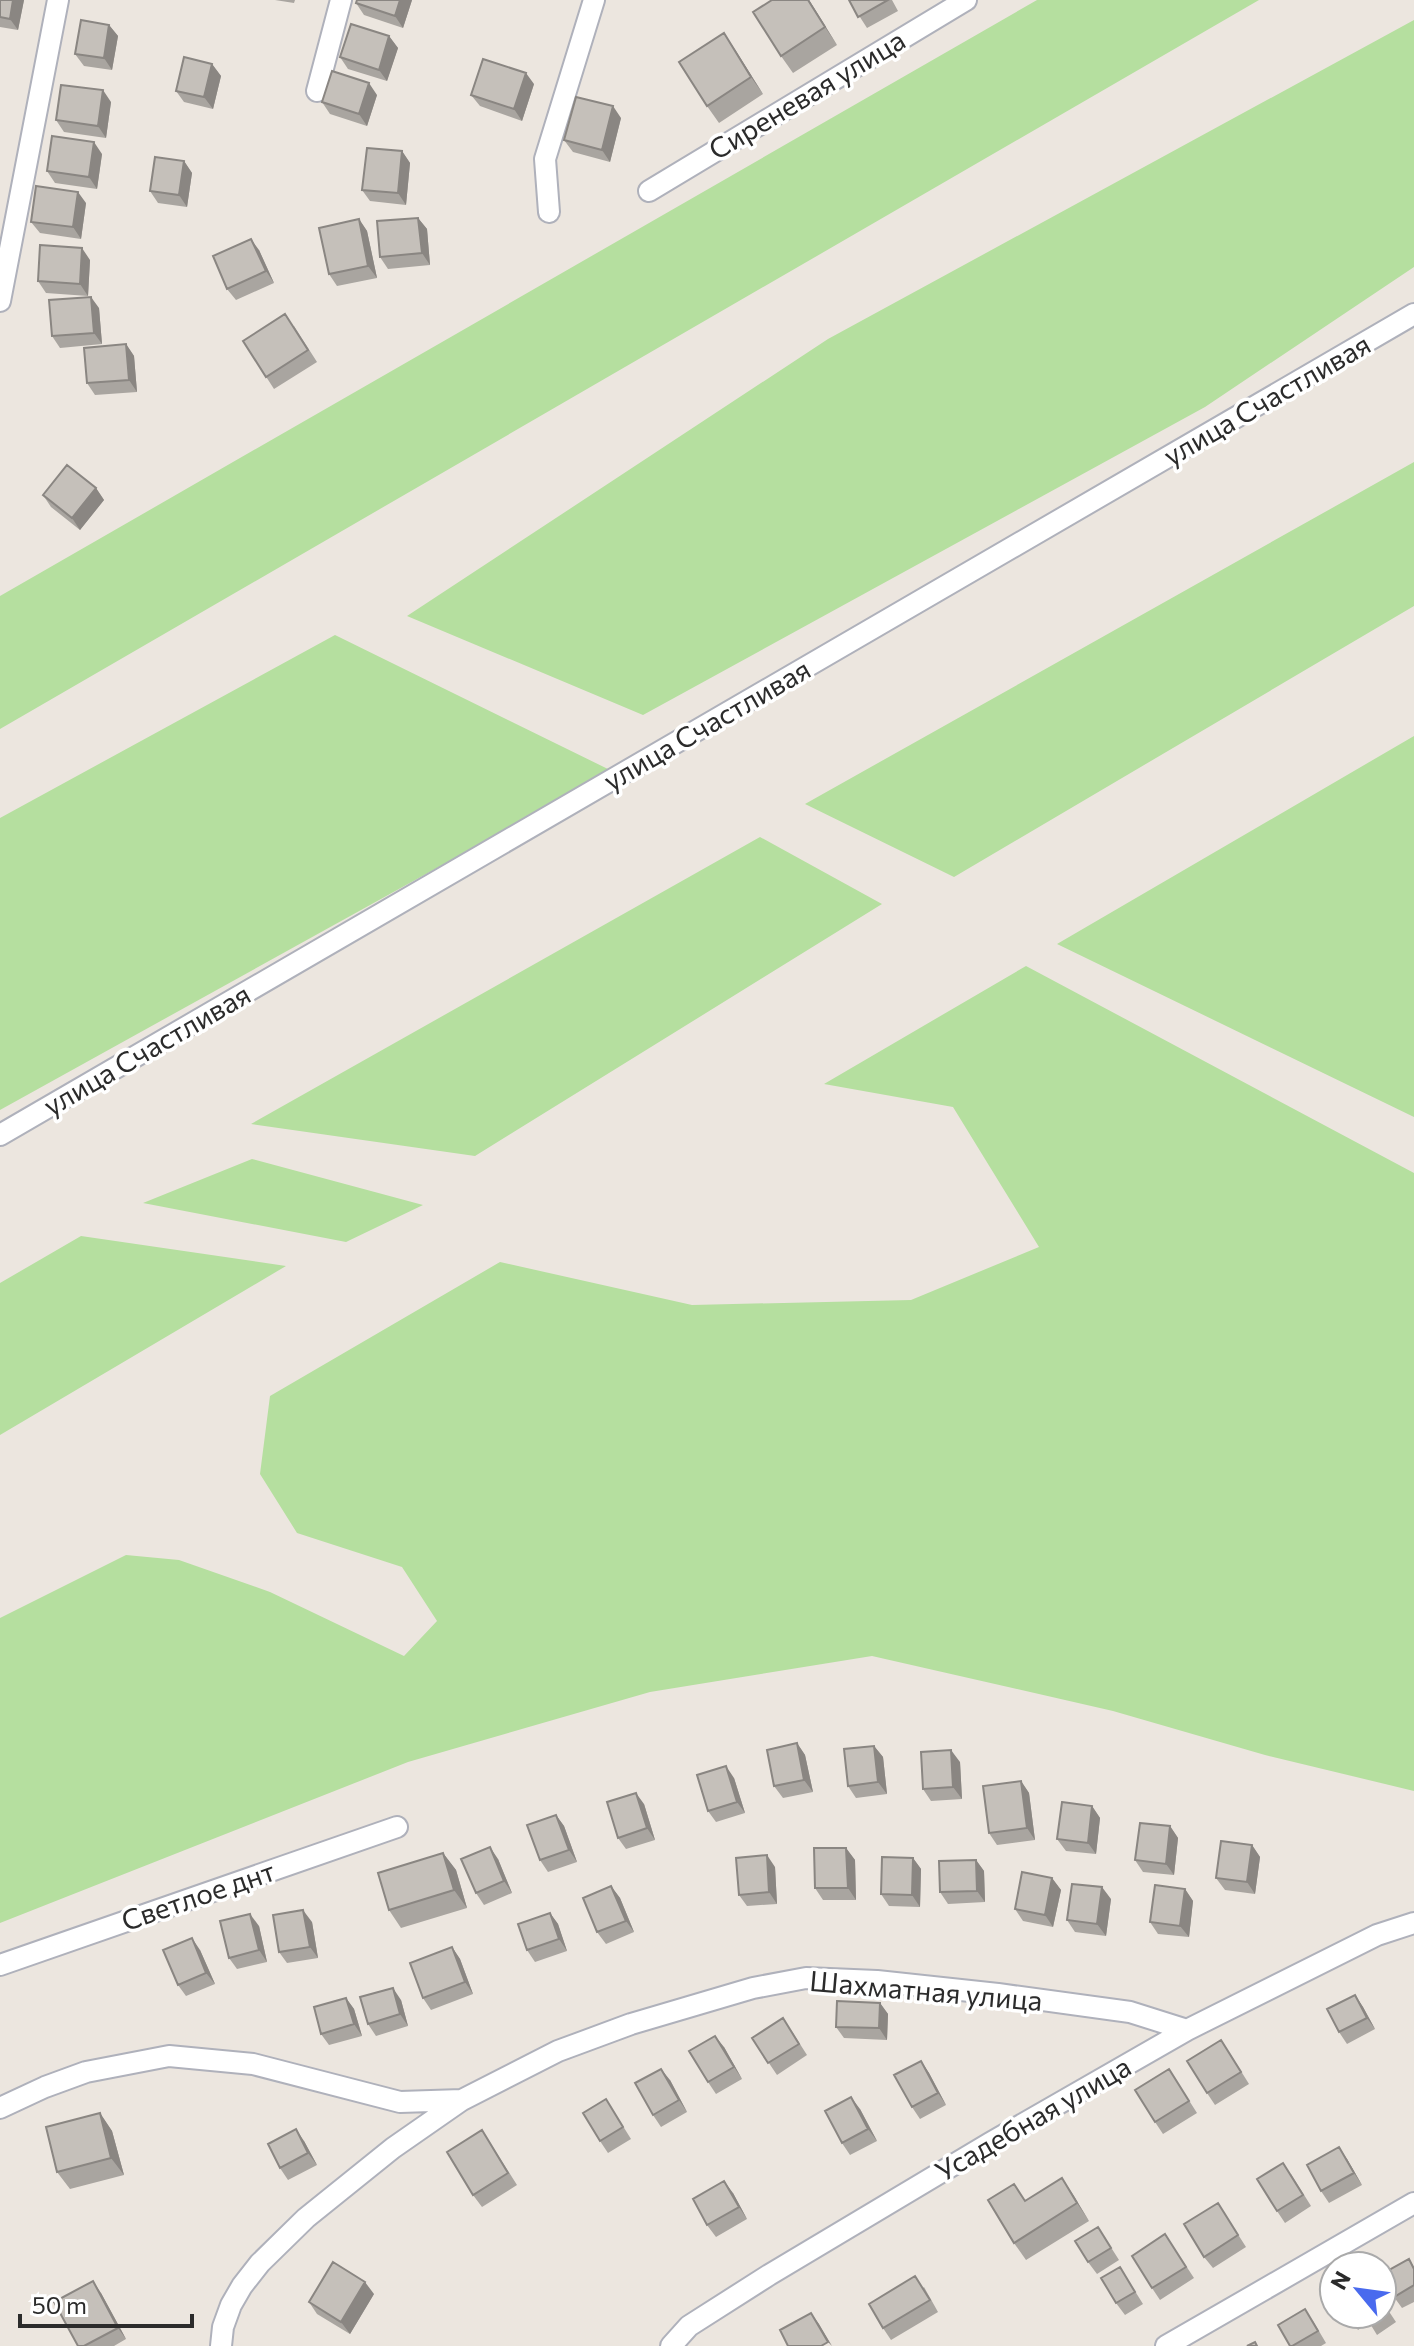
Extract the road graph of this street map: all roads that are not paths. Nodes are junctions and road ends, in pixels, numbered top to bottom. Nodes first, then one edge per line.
1 (58, 0) edge
2 (341, 0) edge
3 (594, 0) edge
4 (966, 0) edge
5 (317, 91) dead end
6 (649, 191) dead end
7 (549, 212) dead end
8 (0, 301) edge
9 (1414, 314) edge
10 (0, 1135) edge
11 (397, 1827) dead end
12 (1414, 1923) edge
13 (0, 1965) edge
14 (1187, 2030) junction
15 (462, 2100) junction
16 (0, 2108) edge
17 (1414, 2203) edge
18 (221, 2346) edge
19 (671, 2346) edge
20 (1166, 2346) edge

1 - 8 street
2 - 5 street
3 - 7 street
4 - 6 street, Сиреневая улица
9 - 10 street, улица Счастливая
11 - 13 street, Светлое днт
12 - 14 street, Усадебная улица
14 - 15 street, Шахматная улица
14 - 19 street, Усадебная улица
15 - 16 street
15 - 18 street, Шахматная улица
17 - 20 street

